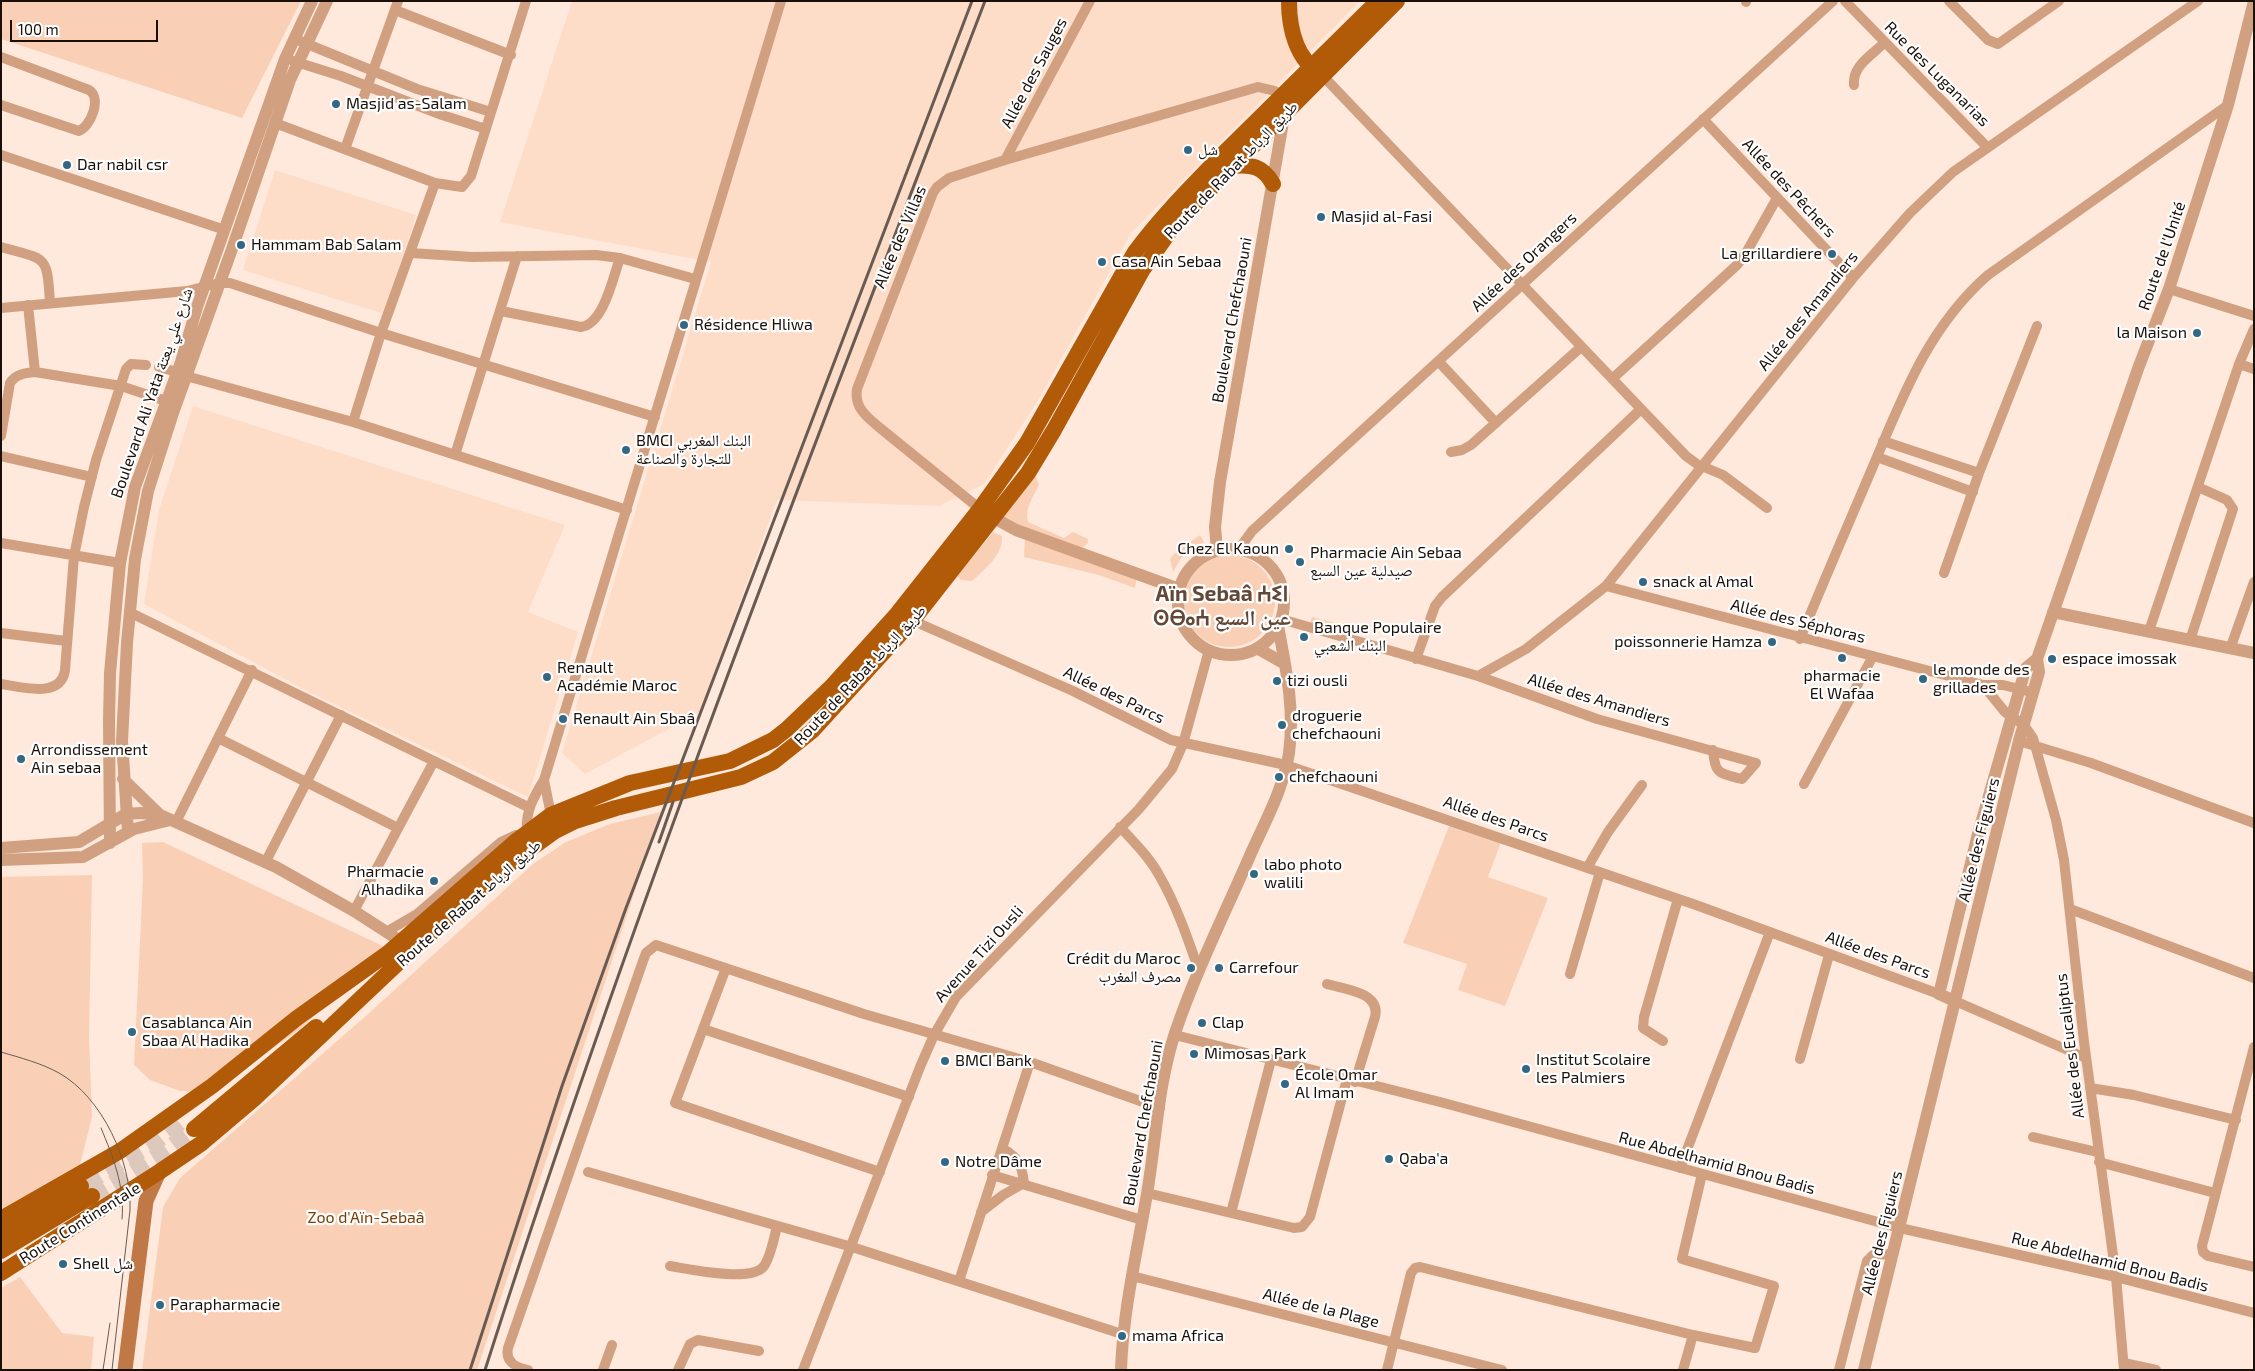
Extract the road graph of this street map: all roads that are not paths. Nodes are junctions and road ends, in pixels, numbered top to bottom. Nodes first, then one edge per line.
1 (312, 1) edge
2 (327, 1) edge
3 (526, 1) edge
4 (781, 1) edge
5 (1090, 1) edge
6 (1290, 1) edge
7 (1378, 1) edge
8 (1398, 1) edge
9 (1833, 1) edge
10 (1845, 1) edge
11 (1949, 1) edge
12 (2060, 1) edge
13 (2198, 1) edge
14 (2254, 1) edge
15 (397, 6) edge
16 (293, 38) junction
17 (1884, 43) junction
18 (305, 44) junction
19 (510, 55) junction
20 (1, 57) edge
21 (291, 60) junction
22 (373, 70) junction
23 (1317, 72) junction
24 (1854, 85) dead end
25 (367, 87) junction
26 (1, 105) edge
27 (1284, 105) junction
28 (2228, 105) junction
29 (491, 112) junction
30 (1703, 119) junction
31 (276, 123) junction
32 (486, 129) junction
33 (1987, 147) junction
34 (345, 149) junction
35 (1, 155) edge
36 (1005, 160) junction
37 (1232, 166) junction
38 (436, 183) junction
39 (1273, 184) junction
40 (1777, 198) junction
41 (226, 230) junction
42 (1, 247) edge
43 (411, 253) junction
44 (517, 256) junction
45 (620, 258) junction
46 (1852, 278) junction
47 (695, 279) junction
48 (219, 283) junction
49 (1522, 284) junction
50 (204, 288) junction
51 (2169, 289) junction
52 (50, 303) junction
53 (28, 305) junction
54 (1, 308) edge
55 (501, 311) junction
56 (2254, 316) edge
57 (2037, 326) dead end
58 (2254, 329) edge
59 (381, 333) junction
60 (1582, 347) junction
61 (1439, 362) junction
62 (2239, 364) junction
63 (146, 365) dead end
64 (484, 365) junction
65 (159, 367) dead end
66 (2254, 369) edge
67 (36, 372) junction
68 (182, 374) junction
69 (1612, 379) junction
70 (121, 386) junction
71 (166, 401) junction
72 (1641, 410) junction
73 (655, 417) junction
74 (353, 422) junction
75 (1496, 423) junction
76 (1, 436) edge
77 (1883, 441) junction
78 (1451, 452) dead end
79 (455, 455) junction
80 (1, 456) edge
81 (1877, 457) junction
82 (1704, 466) junction
83 (1979, 473) junction
84 (92, 476) junction
85 (2198, 487) junction
86 (1972, 492) junction
87 (1766, 508) dead end
88 (980, 509) junction
89 (627, 510) junction
90 (994, 518) junction
91 (1, 544) edge
92 (1239, 549) junction
93 (1217, 550) junction
94 (74, 556) junction
95 (120, 563) junction
96 (1944, 573) dead end
97 (2254, 582) edge
98 (1606, 586) junction
99 (1179, 589) junction
100 (129, 612) junction
101 (2053, 612) junction
102 (897, 614) junction
103 (912, 620) junction
104 (1280, 623) junction
105 (2149, 631) junction
106 (1, 633) edge
107 (1800, 639) junction
108 (2190, 640) junction
109 (66, 641) junction
110 (1257, 648) junction
111 (2230, 649) junction
112 (1209, 650) junction
113 (2254, 653) edge
114 (1873, 656) junction
115 (1416, 659) junction
116 (2037, 659) junction
117 (1285, 664) junction
118 (252, 670) junction
119 (1478, 676) junction
120 (1, 684) edge
121 (1983, 686) junction
122 (2020, 688) junction
123 (2033, 692) junction
124 (341, 715) junction
125 (2012, 718) junction
126 (2024, 725) junction
127 (218, 738) junction
128 (2020, 741) junction
129 (1182, 744) junction
130 (2036, 746) junction
131 (1713, 750) dead end
132 (434, 761) junction
133 (1286, 765) junction
134 (123, 779) junction
135 (544, 780) junction
136 (307, 781) junction
137 (1804, 784) dead end
138 (1642, 785) dead end
139 (530, 808) junction
140 (126, 814) junction
141 (552, 815) junction
142 (169, 819) junction
143 (111, 822) junction
144 (2254, 823) edge
145 (1120, 827) junction
146 (398, 828) junction
147 (128, 832) junction
148 (525, 834) junction
149 (110, 844) junction
150 (1, 848) edge
151 (1, 860) edge
152 (265, 863) junction
153 (1588, 868) junction
154 (1600, 872) junction
155 (1678, 898) junction
156 (2070, 909) junction
157 (354, 911) junction
158 (386, 932) junction
159 (1770, 932) junction
160 (408, 945) junction
161 (388, 953) junction
162 (1829, 955) junction
163 (726, 968) junction
164 (1199, 971) junction
165 (1570, 974) dead end
166 (2254, 978) edge
167 (1327, 984) dead end
168 (1939, 994) junction
169 (1955, 1001) junction
170 (703, 1029) junction
171 (934, 1035) junction
172 (1175, 1035) junction
173 (1663, 1041) dead end
174 (2254, 1047) edge
175 (2086, 1058) junction
176 (1800, 1059) dead end
177 (1272, 1060) junction
178 (1030, 1062) junction
179 (1351, 1080) junction
180 (2090, 1088) junction
181 (909, 1097) junction
182 (1160, 1108) junction
183 (2236, 1120) junction
184 (2033, 1136) dead end
185 (1002, 1148) junction
186 (2098, 1157) junction
187 (1680, 1168) junction
188 (160, 1172) junction
189 (588, 1172) dead end
190 (880, 1172) junction
191 (1702, 1174) junction
192 (992, 1175) junction
193 (1024, 1183) junction
194 (1147, 1193) junction
195 (2215, 1193) junction
196 (981, 1212) junction
197 (1231, 1213) junction
198 (1, 1219) edge
199 (1142, 1220) junction
200 (777, 1226) junction
201 (1900, 1228) junction
202 (1, 1234) edge
203 (852, 1248) junction
204 (1, 1251) edge
205 (1893, 1254) junction
206 (670, 1266) dead end
207 (2254, 1267) edge
208 (1, 1273) edge
209 (1132, 1276) junction
210 (2116, 1277) junction
211 (960, 1281) junction
212 (2254, 1313) edge
213 (1122, 1334) junction
214 (1693, 1335) junction
215 (1393, 1342) junction
216 (612, 1345) dead end
217 (758, 1351) dead end
218 (2124, 1366) edge
219 (125, 1370) edge
220 (527, 1370) edge
221 (603, 1370) edge
222 (678, 1370) edge
223 (802, 1370) edge
224 (1121, 1370) edge
225 (1387, 1370) edge
226 (1502, 1370) edge
227 (1683, 1370) edge
228 (1839, 1370) edge
229 (1864, 1370) edge
230 (2156, 1370) edge

1 - 16 street, Boulevard Ali Yata شارع علي يعتة
2 - 18 street, Boulevard Ali Yata شارع علي يعتة
3 - 19 street
4 - 47 street
5 - 36 street, Allée des Sauges
6 - 23 main road
7 - 23 main road, Route de Rabat طريق الرباط
8 - 23 main road, Route de Rabat طريق الرباط
9 - 30 street, Allée des Orangers
10 - 17 street, Rue des Luganarias
11 - 12 street
13 - 33 street, Allée des Amandiers
14 - 28 street, Route de l'Unité
15 - 19 street
15 - 22 street
16 - 18 street
16 - 21 street, Boulevard Ali Yata شارع علي يعتة
17 - 24 street
17 - 33 street, Rue des Luganarias
18 - 21 street, Boulevard Ali Yata شارع علي يعتة
18 - 22 street
19 - 29 street
20 - 26 street
21 - 25 street
21 - 31 street, Boulevard Ali Yata شارع علي يعتة
21 - 41 street, Boulevard Ali Yata شارع علي يعتة
22 - 25 street
22 - 29 street
23 - 27 main road, Route de Rabat طريق الرباط
23 - 49 street
25 - 32 street
25 - 34 street
27 - 36 street, Allée des Villas
27 - 37 main road, Route de Rabat طريق الرباط
27 - 39 street, Boulevard Chefchaouni
27 - 88 main road, Route de Rabat طريق الرباط
28 - 51 street, Route de l'Unité
28 - 77 street
29 - 32 street
30 - 40 street, Allée des Pêchers
30 - 49 street, Allée des Orangers
31 - 34 street
31 - 48 street, Boulevard Ali Yata شارع علي يعتة
32 - 38 street
33 - 46 street, Allée des Amandiers
34 - 38 street
35 - 41 street
36 - 88 street, Allée des Villas
37 - 39 main road
37 - 90 main road, Route de Rabat طريق الرباط
38 - 43 street
39 - 93 street, Boulevard Chefchaouni
40 - 46 street, Allée des Pêchers
40 - 69 street
41 - 50 street, Boulevard Ali Yata شارع علي يعتة
42 - 52 street
43 - 44 street
43 - 59 street
44 - 45 street
44 - 55 street
45 - 47 street
45 - 55 street
46 - 82 street, Allée des Amandiers
47 - 73 street
48 - 50 street
48 - 59 street
48 - 68 street, Boulevard Ali Yata شارع علي يعتة
49 - 60 street
49 - 61 street, Allée des Orangers
50 - 52 street
50 - 68 street, Boulevard Ali Yata شارع علي يعتة
51 - 56 street
51 - 101 street, Route de l'Unité
52 - 53 street
53 - 54 street
53 - 67 street
55 - 64 street
57 - 83 street
58 - 62 street
59 - 64 street
59 - 74 street
60 - 69 street
60 - 75 street
61 - 75 street
61 - 92 street, Allée des Orangers
62 - 66 street
62 - 85 street
63 - 70 street
64 - 73 street
64 - 79 street
65 - 68 street
67 - 70 street
67 - 76 street
68 - 71 street, Boulevard Ali Yata شارع علي يعتة
68 - 74 street
68 - 100 street, Boulevard Ali Yata شارع علي يعتة
69 - 72 street
70 - 71 street
70 - 84 street
71 - 95 street, Boulevard Ali Yata شارع علي يعتة
72 - 82 street
72 - 115 street
73 - 89 street
74 - 79 street
75 - 78 street
77 - 81 street
77 - 83 street
79 - 89 street
80 - 84 street
81 - 86 street
81 - 107 street
82 - 87 street
82 - 98 street, Allée des Amandiers
83 - 86 street
84 - 94 street
85 - 105 street
85 - 108 street
86 - 96 street
88 - 102 main road, Route de Rabat طريق الرباط
89 - 135 street
90 - 99 street
90 - 103 main road, Route de Rabat طريق الرباط
91 - 94 street
92 - 93 street
92 - 104 street
93 - 99 street
94 - 95 street
94 - 109 street
95 - 143 street, Boulevard Ali Yata شارع علي يعتة
97 - 111 street
98 - 107 street, Allée des Séphoras
98 - 119 street, Allée des Amandiers
99 - 112 street
100 - 118 street
100 - 134 street, Boulevard Ali Yata شارع علي يعتة
101 - 105 street
101 - 116 street, Route de l'Unité
102 - 103 street, Allée des Parcs
102 - 141 main road, Route de Rabat طريق الرباط
103 - 129 street, Allée des Parcs
103 - 160 main road, Route de Rabat طريق الرباط
104 - 110 street
104 - 115 street, Allée des Amandiers
104 - 117 street, Boulevard Chefchaouni
105 - 108 street
106 - 109 street
107 - 114 street, Allée des Séphoras
108 - 111 street
109 - 120 street
110 - 112 street
110 - 117 street
111 - 113 street
112 - 129 street, Avenue Tizi Ousli
114 - 121 street, Allée des Séphoras
114 - 137 street
115 - 119 street, Allée des Amandiers
116 - 122 street, Allée des Figuiers
116 - 123 street, Allée des Figuiers
117 - 133 street, Boulevard Chefchaouni
118 - 124 street
118 - 127 street
119 - 131 street, Allée des Amandiers
121 - 122 street, Allée des Séphoras
121 - 125 street
122 - 123 street, Allée des Séphoras
122 - 125 street, Allée des Figuiers
123 - 126 street, Allée des Figuiers
124 - 132 street
124 - 136 street
125 - 126 street
125 - 168 street, Allée des Figuiers
126 - 128 street, Allée des Figuiers
126 - 130 street, Allée des Eucaliptus
127 - 136 street
127 - 142 street
128 - 130 street
128 - 169 street, Allée des Figuiers
129 - 133 street, Allée des Parcs
129 - 145 street, Avenue Tizi Ousli
130 - 144 street
130 - 156 street, Allée des Eucaliptus
132 - 139 street
132 - 146 street
133 - 153 street, Allée des Parcs
133 - 164 street, Boulevard Chefchaouni
134 - 140 street, Boulevard Ali Yata شارع علي يعتة
134 - 142 street
135 - 139 street
135 - 141 street
136 - 146 street
136 - 152 street
138 - 153 street
139 - 148 street
140 - 142 street
140 - 143 street
140 - 147 street, Boulevard Ali Yata شارع علي يعتة
141 - 148 main road, Route de Rabat طريق الرباط
142 - 147 street
142 - 152 street
143 - 149 street, Boulevard Ali Yata شارع علي يعتة
143 - 150 street
145 - 164 street
145 - 171 street, Avenue Tizi Ousli
146 - 157 street
147 - 149 street
148 - 158 street
148 - 160 main road, Route de Rabat طريق الرباط
149 - 151 street
152 - 157 street
153 - 154 street, Allée des Parcs
154 - 155 street, Allée des Parcs
154 - 165 street
155 - 159 street, Allée des Parcs
155 - 173 street
156 - 166 street
156 - 175 street, Allée des Eucaliptus
157 - 158 street
158 - 160 street
159 - 162 street, Allée des Parcs
159 - 187 street
160 - 161 main road, Route de Rabat طريق الرباط
160 - 161 main road
160 - 188 main road, Route de Rabat طريق الرباط
161 - 198 main road, Route de Rabat طريق الرباط
162 - 168 street, Allée des Parcs
162 - 176 street
163 - 170 street
163 - 171 street
163 - 220 street
164 - 172 street, Boulevard Chefchaouni
167 - 179 street
168 - 169 street, Allée des Parcs
169 - 175 street, Allée des Parcs
169 - 201 street, Allée des Figuiers
170 - 181 street
170 - 190 street
171 - 178 street
171 - 181 street, Avenue Tizi Ousli
172 - 177 street, Rue Abdelhamid Bnou Badis
172 - 182 street, Boulevard Chefchaouni
174 - 183 street
175 - 180 street, Allée des Eucaliptus
177 - 179 street, Rue Abdelhamid Bnou Badis
177 - 197 street
178 - 182 street
178 - 185 street
179 - 187 street, Rue Abdelhamid Bnou Badis
179 - 197 street
180 - 183 street
180 - 186 street, Allée des Eucaliptus
181 - 190 street, Avenue Tizi Ousli
182 - 194 street, Boulevard Chefchaouni
183 - 195 street
184 - 186 street
185 - 192 street
185 - 193 street
186 - 195 street
186 - 210 street, Allée des Eucaliptus
187 - 191 street, Rue Abdelhamid Bnou Badis
188 - 208 main road, Route Continentale
188 - 219 main road
189 - 200 street
190 - 203 street, Avenue Tizi Ousli
191 - 201 street, Rue Abdelhamid Bnou Badis
191 - 214 street
192 - 193 street
192 - 196 street
193 - 196 street
193 - 199 street
194 - 197 street
194 - 199 street, Boulevard Chefchaouni
195 - 207 street
196 - 211 street
199 - 209 street, Boulevard Chefchaouni
200 - 203 street
200 - 206 street
201 - 205 street, Allée des Figuiers
201 - 210 street, Rue Abdelhamid Bnou Badis
202 - 204 main road
203 - 211 street
203 - 223 street, Avenue Tizi Ousli
205 - 228 street
205 - 229 street, Allée des Figuiers
209 - 213 street, Boulevard Chefchaouni
209 - 215 street, Allée de la Plage
210 - 212 street, Rue Abdelhamid Bnou Badis
210 - 218 street, Allée des Eucaliptus
211 - 213 street
213 - 224 street, Boulevard Chefchaouni
214 - 215 street
214 - 227 street
215 - 225 street
215 - 226 street, Allée de la Plage
216 - 221 street
217 - 222 street
218 - 230 street

